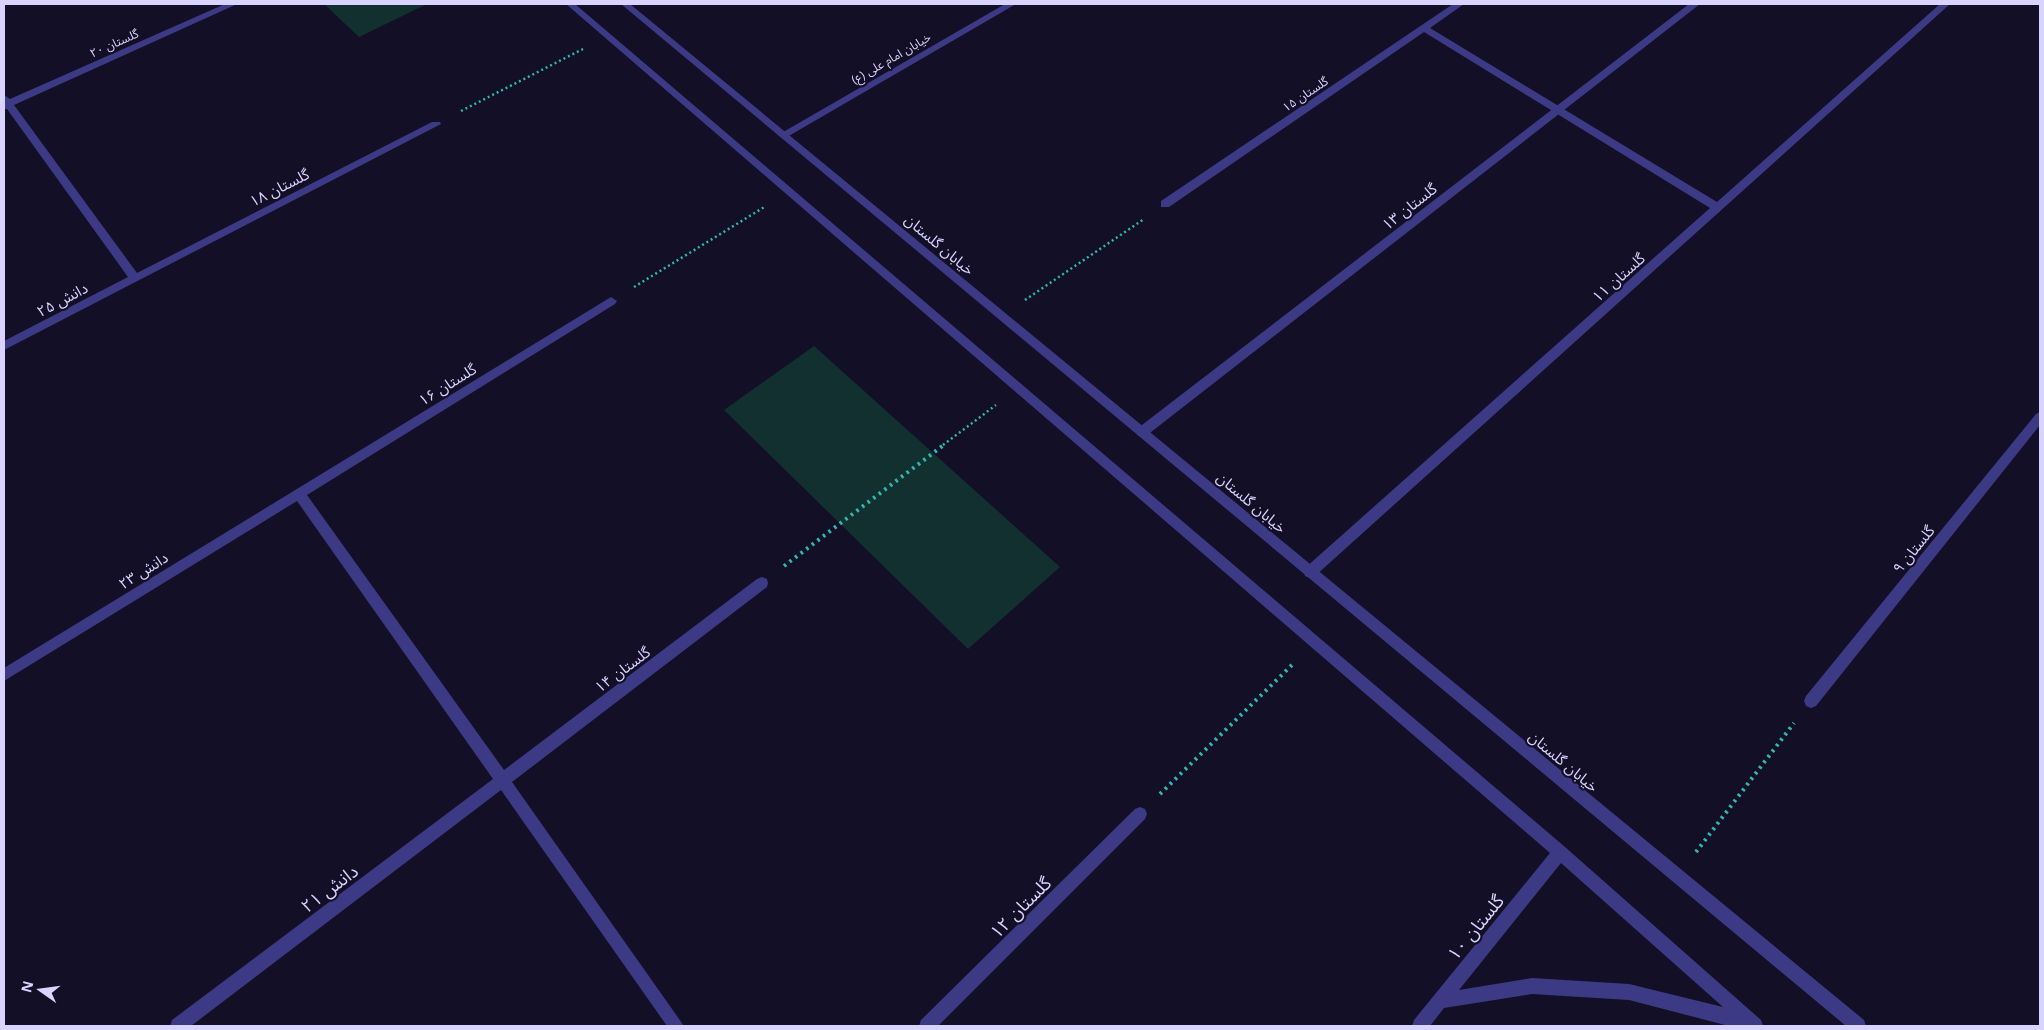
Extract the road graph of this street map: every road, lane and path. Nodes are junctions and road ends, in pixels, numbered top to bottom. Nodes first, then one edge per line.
1 (570, 4) edge
2 (625, 4) edge
3 (1012, 4) edge
4 (1459, 4) edge
5 (1695, 4) edge
6 (1945, 4) edge
7 (230, 5) edge
8 (1423, 28) junction
9 (608, 36) junction
10 (5, 103) edge
11 (1557, 110) junction
12 (436, 124) joint
13 (783, 135) junction
14 (790, 192) junction
15 (1165, 204) joint
16 (1717, 207) junction
17 (135, 278) junction
18 (611, 301) joint
19 (1002, 316) junction
20 (4, 346) edge
21 (1019, 388) junction
22 (2040, 417) edge
23 (1142, 432) junction
24 (299, 493) junction
25 (1310, 572) junction
26 (762, 583) joint
27 (1315, 642) junction
28 (4, 675) edge
29 (1811, 701) joint
30 (502, 780) junction
31 (1140, 814) joint
32 (1560, 852) junction
33 (1678, 876) junction
34 (1440, 1001) junction
35 (178, 1026) edge
36 (676, 1026) edge
37 (927, 1026) edge
38 (1420, 1026) edge
39 (1742, 1026) edge
40 (1756, 1026) edge
41 (1858, 1026) edge

1 - 9 street
2 - 13 street, خیابان گلستان
3 - 13 street, خیابان امام علی (ع)
4 - 8 street, گلستان ۱۵
5 - 11 street, گلستان ۱۳
6 - 16 street, گلستان ۱۱
7 - 10 street, گلستان ۲۰
8 - 11 street
8 - 15 street, گلستان ۱۵
9 - 12 path
9 - 14 street
10 - 17 street
11 - 16 street
11 - 23 street, گلستان ۱۳
12 - 17 street, گلستان ۱۸
13 - 19 street, خیابان گلستان
14 - 18 path
14 - 21 street
15 - 19 path
16 - 25 street, گلستان ۱۱
17 - 20 street, دانش ۲۵
18 - 24 street, گلستان ۱۶
19 - 23 street, خیابان گلستان
21 - 26 path
21 - 27 street
22 - 29 street, گلستان ۹
23 - 25 street, خیابان گلستان
24 - 28 street, دانش ۲۳
24 - 30 street
25 - 33 street, خیابان گلستان
26 - 30 street, گلستان ۱۴
27 - 31 path
27 - 32 street
29 - 33 path
30 - 35 street, دانش ۲۱
30 - 36 street
31 - 37 street, گلستان ۱۲
32 - 34 street, گلستان ۱۰
32 - 40 street
33 - 41 street, خیابان گلستان
34 - 38 street, گلستان ۱۰
34 - 39 street

